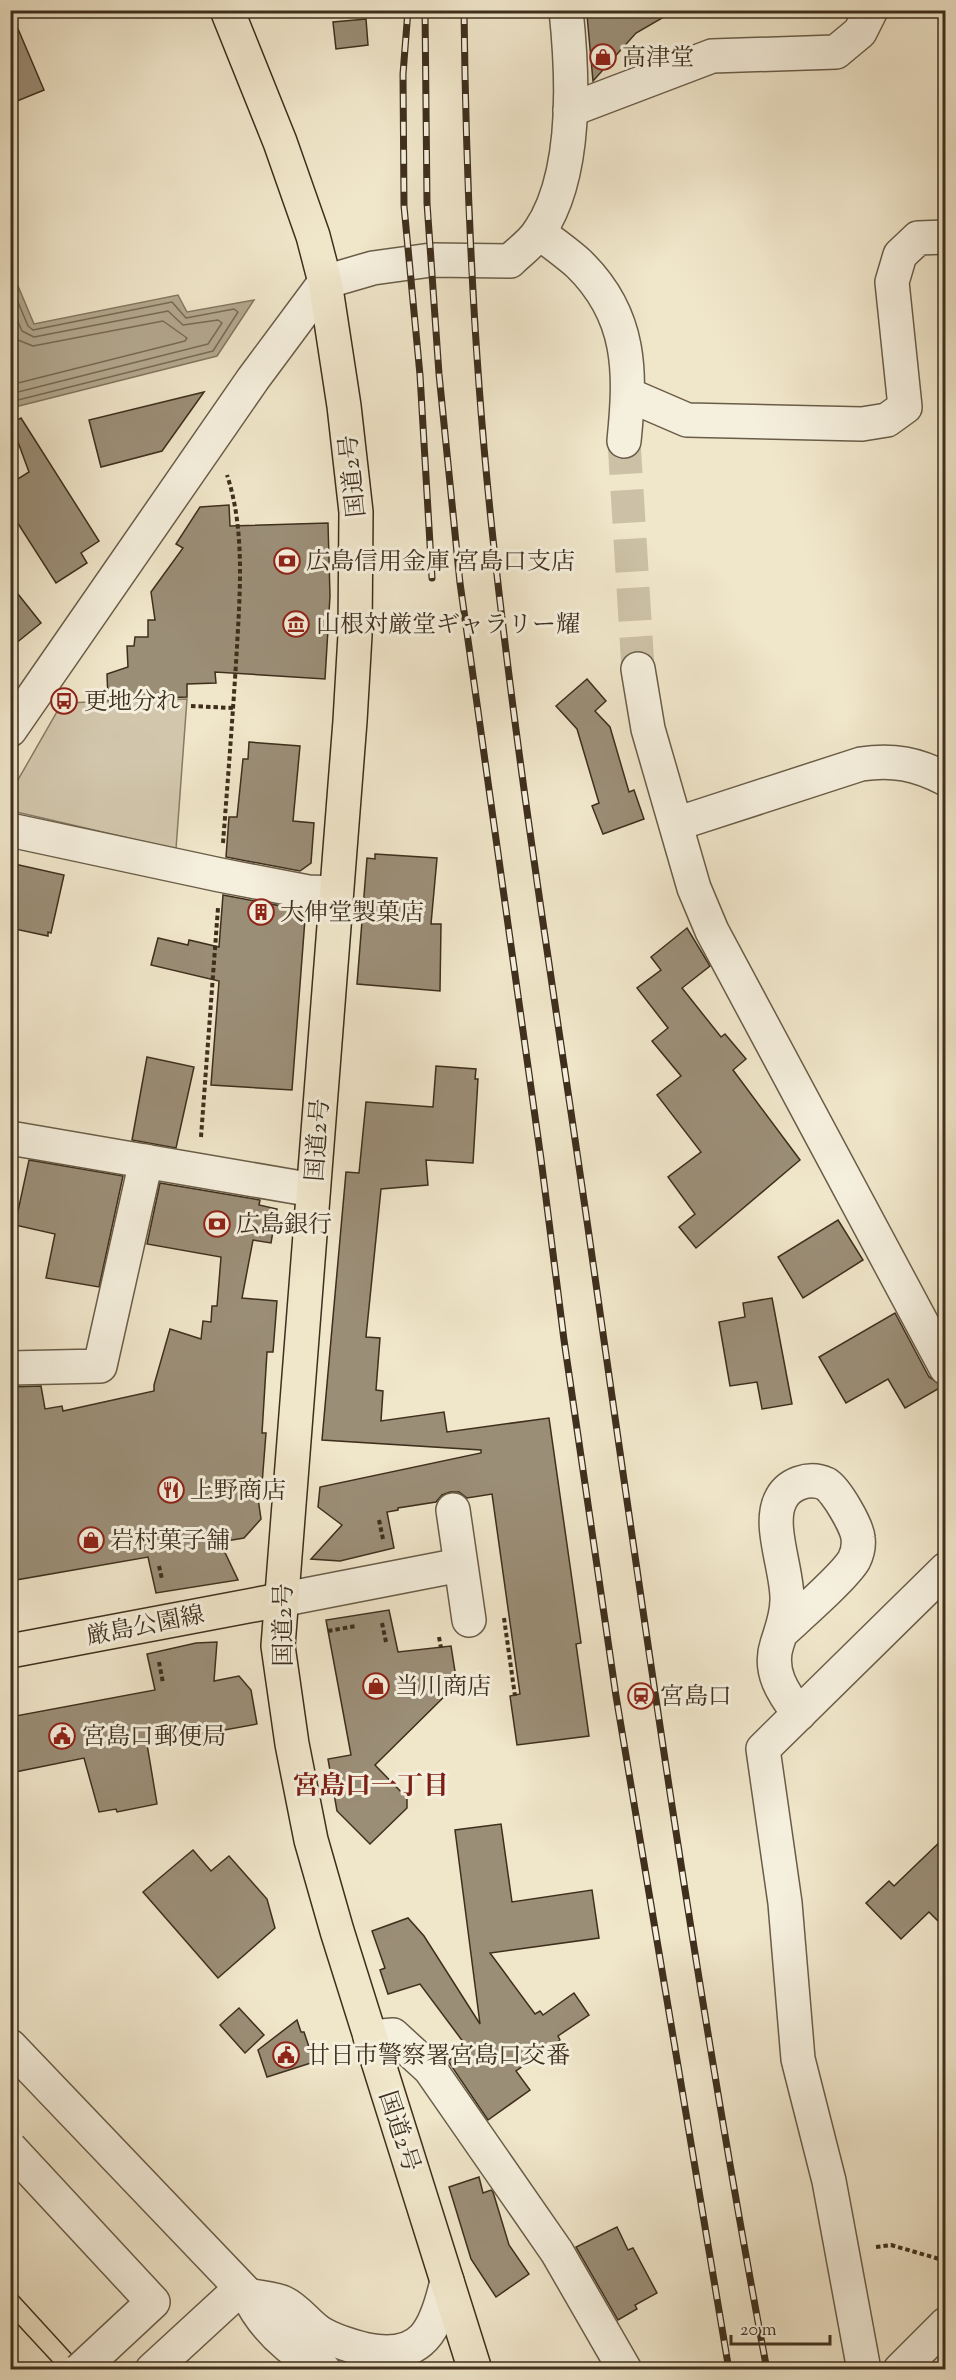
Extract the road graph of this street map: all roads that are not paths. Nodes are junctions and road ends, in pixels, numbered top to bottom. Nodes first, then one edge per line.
1 (227, 10) edge
2 (566, 10) edge
3 (871, 10) edge
4 (570, 110) junction
5 (539, 232) junction
6 (945, 237) edge
7 (325, 282) junction
8 (629, 395) junction
9 (624, 441) tunnel mouth
10 (638, 669) tunnel mouth
11 (10, 730) edge
12 (945, 779) edge
13 (676, 824) junction
14 (10, 830) edge
15 (336, 893) junction
16 (10, 1138) edge
17 (146, 1161) junction
18 (313, 1190) junction
19 (10, 1368) edge
20 (945, 1368) edge
21 (453, 1510) dead end
22 (460, 1565) junction
23 (945, 1569) edge
24 (785, 1577) junction
25 (824, 1591) junction
26 (280, 1600) junction
27 (470, 1620) dead end
28 (783, 1631) junction
29 (10, 1651) edge
30 (798, 1714) junction
31 (370, 2037) junction
32 (10, 2046) edge
33 (10, 2148) edge
34 (447, 2281) junction
35 (244, 2292) junction
36 (945, 2324) edge
37 (80, 2370) edge
38 (152, 2370) edge
39 (324, 2370) edge
40 (475, 2370) edge
41 (625, 2370) edge
42 (864, 2370) edge
43 (900, 2370) edge

1 - 7 main road, 国道2号
2 - 4 street
3 - 4 street
4 - 5 street
5 - 7 street
5 - 8 street
6 - 8 street
7 - 11 street
7 - 15 main road, 国道2号
8 - 9 street
10 - 13 street
12 - 13 street
13 - 20 street
14 - 15 street
15 - 18 main road, 国道2号
16 - 17 street
17 - 18 street
17 - 19 street
18 - 26 main road, 国道2号
21 - 22 street
22 - 26 street
22 - 27 street
23 - 30 street
24 - 25 street
24 - 25 street
24 - 28 street
25 - 28 street
26 - 29 main road, 厳島公園線
26 - 31 main road, 国道2号
28 - 30 street
30 - 42 street
31 - 34 main road, 国道2号
31 - 41 street
32 - 35 street
33 - 37 street, bridge
34 - 35 street
34 - 40 main road, 国道2号
35 - 38 street
35 - 39 street
36 - 43 street

